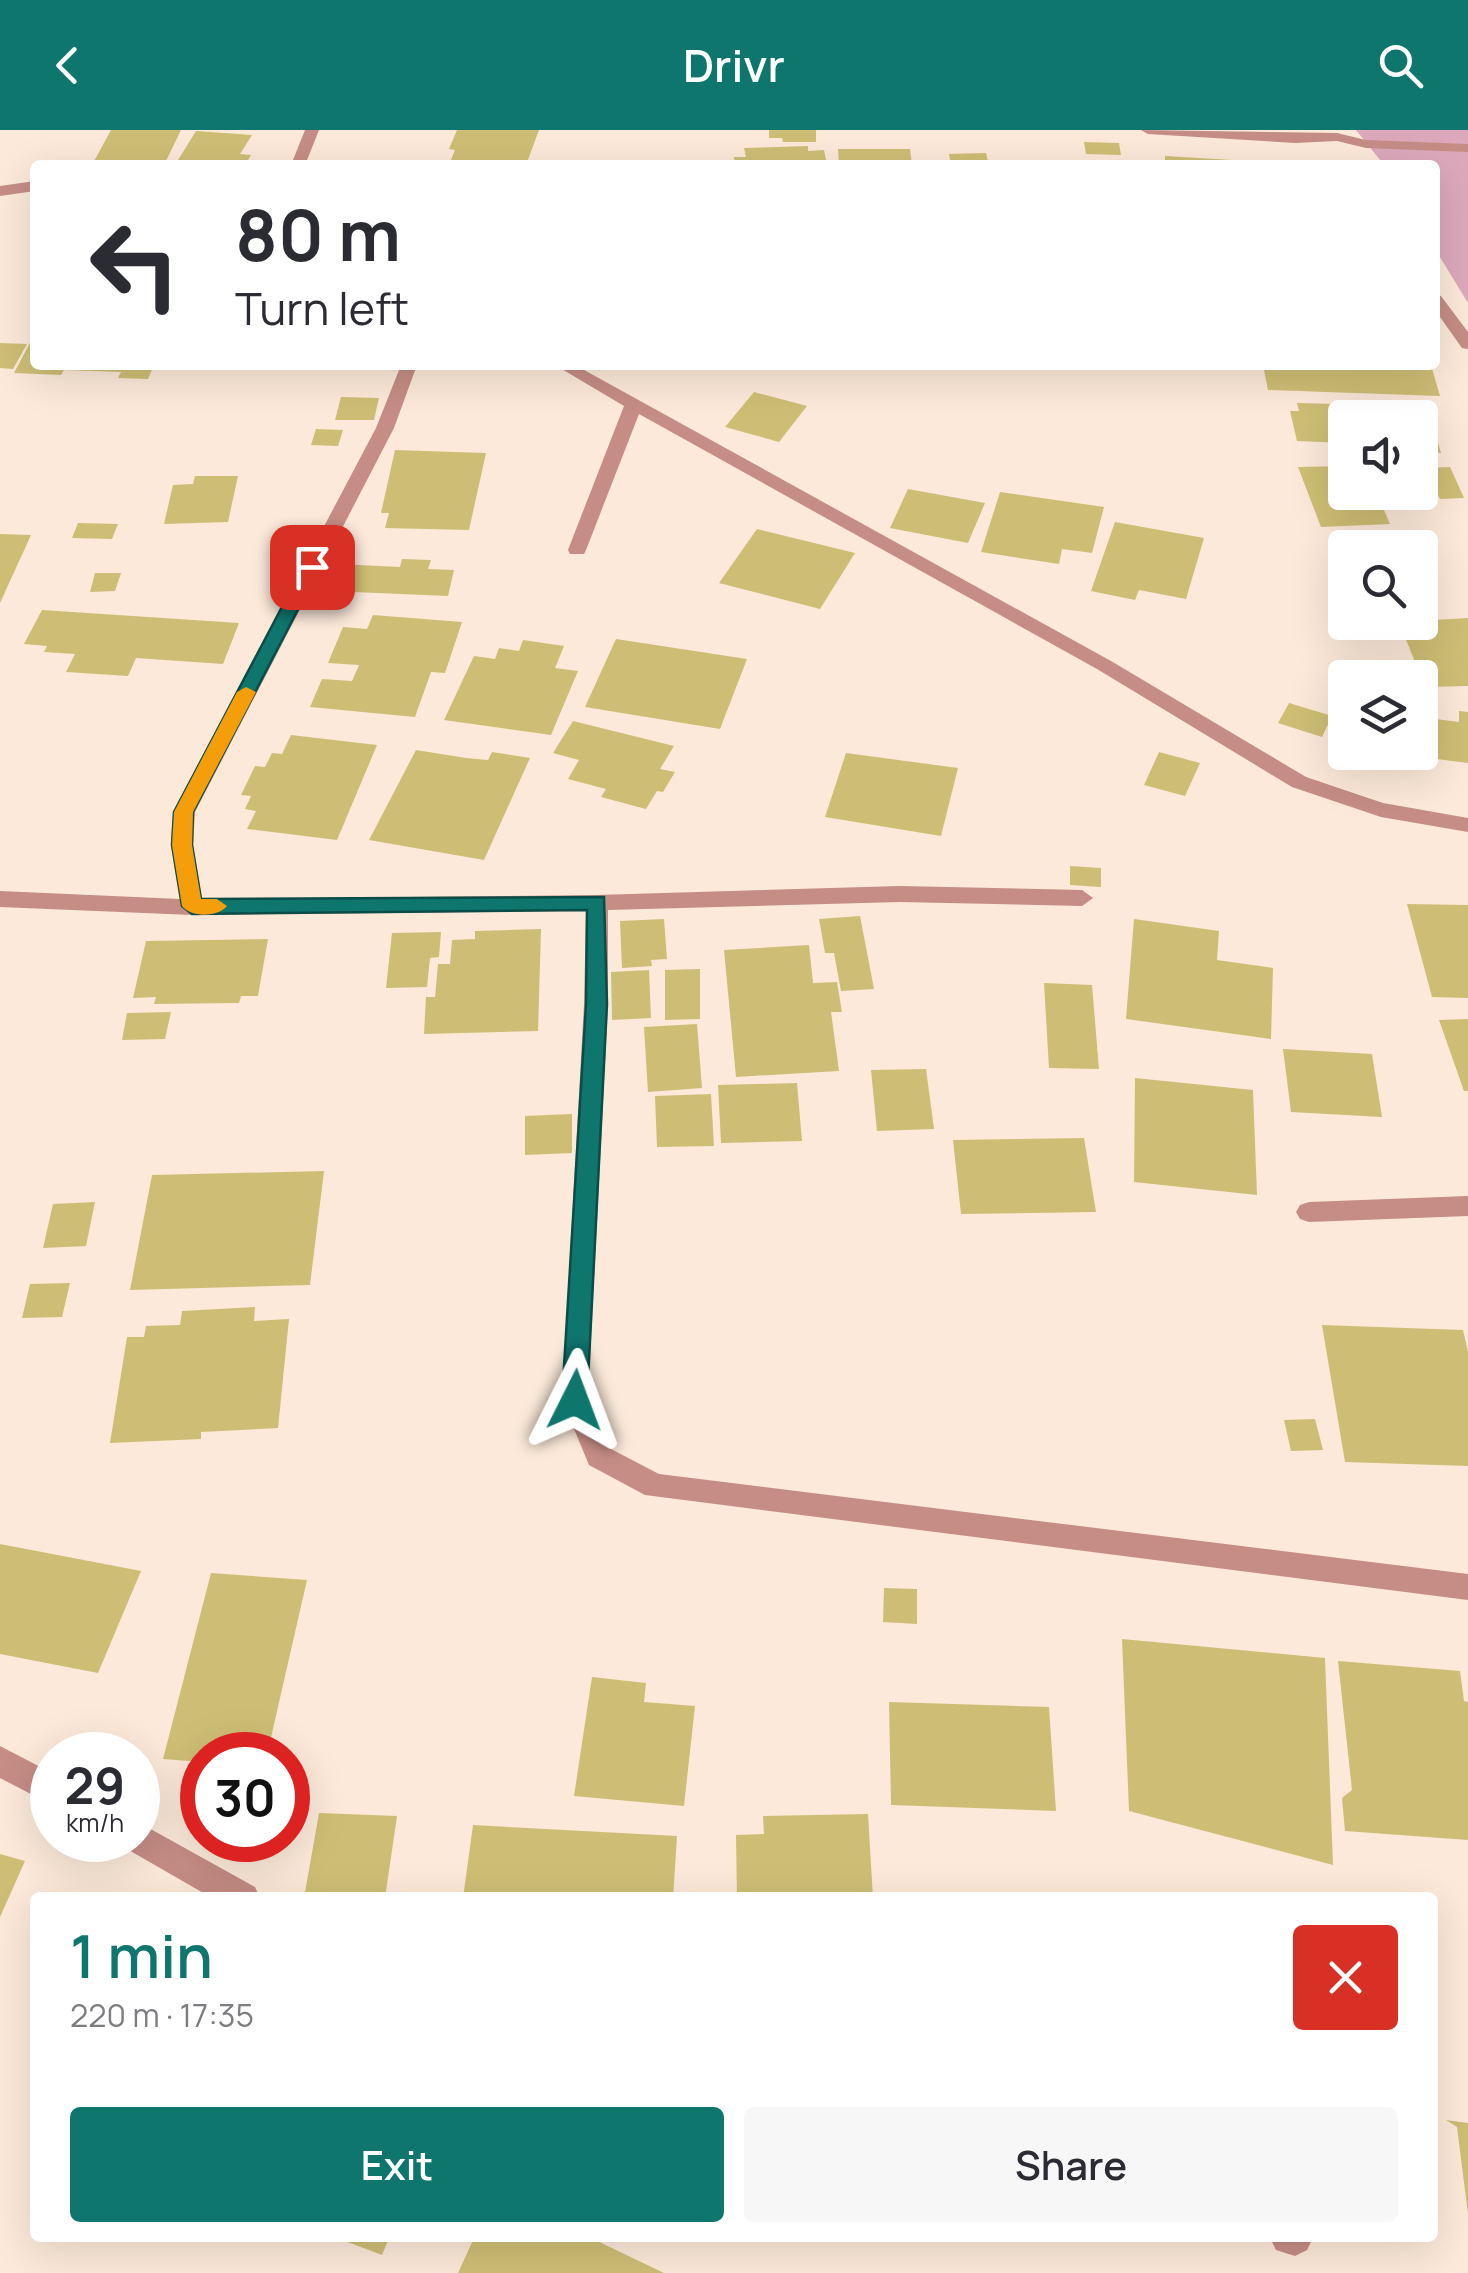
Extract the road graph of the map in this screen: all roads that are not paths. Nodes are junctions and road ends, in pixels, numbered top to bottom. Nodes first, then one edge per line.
1 (312, 130) edge
2 (1148, 130) edge
3 (1336, 134) edge
4 (1366, 144) junction
5 (1468, 148) edge
6 (300, 160) edge
7 (1368, 160) edge
8 (30, 187) edge
9 (0, 191) edge
10 (1444, 323) edge
11 (1468, 344) edge
12 (406, 370) edge
13 (572, 370) edge
14 (633, 406) junction
15 (577, 550) dead end
16 (1468, 825) edge
17 (0, 898) edge
18 (1082, 898) dead end
19 (597, 902) junction
20 (192, 906) junction
21 (1468, 1206) edge
22 (1309, 1212) dead end
23 (1468, 1587) edge
24 (0, 1761) edge
25 (30, 1778) edge
26 (160, 1850) edge
27 (233, 1892) edge

1 - 6 street
2 - 3 street
3 - 4 street
4 - 5 street
4 - 7 street
8 - 9 street
10 - 11 street
12 - 20 street
13 - 14 street
14 - 15 street
14 - 16 street
17 - 20 street
18 - 19 street
19 - 20 street
19 - 23 street
21 - 22 street
24 - 25 street
26 - 27 street

